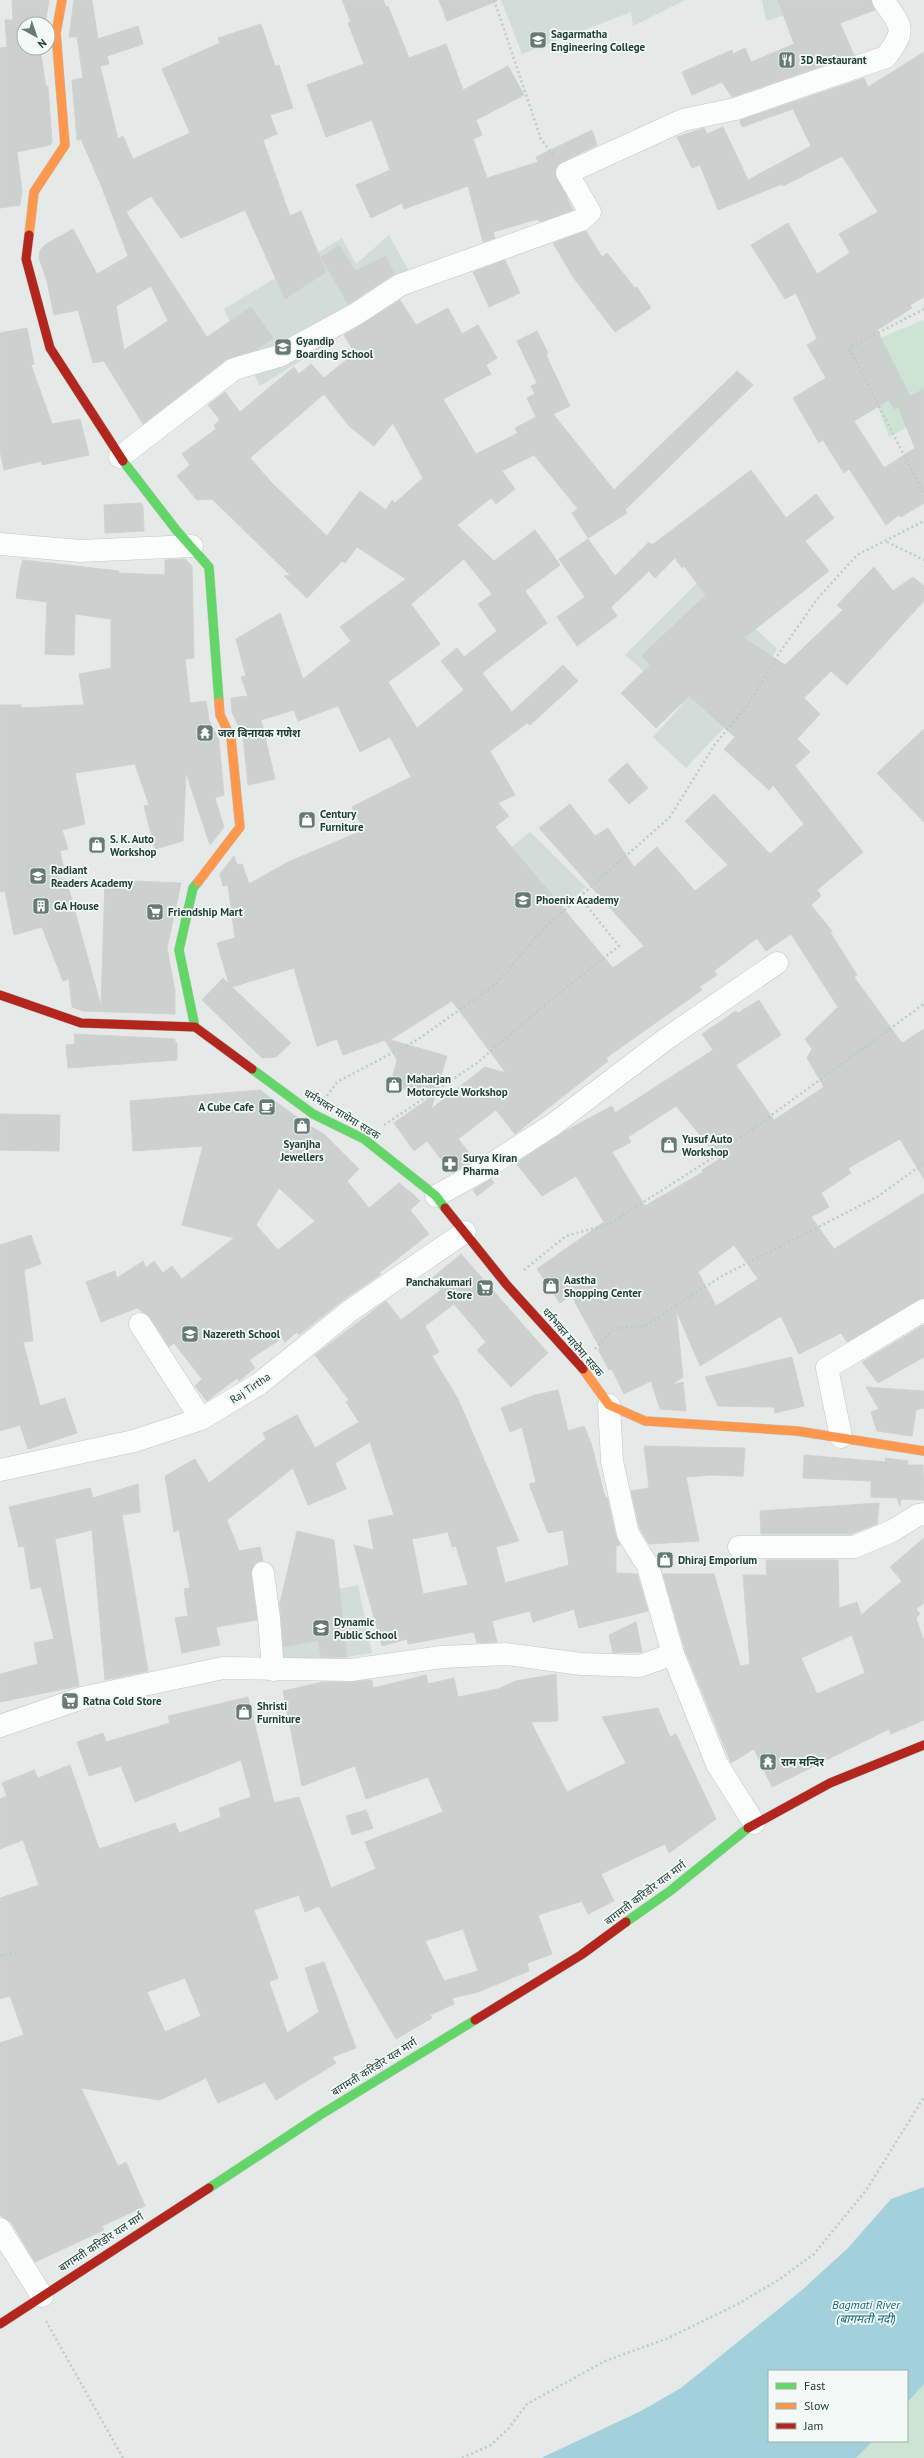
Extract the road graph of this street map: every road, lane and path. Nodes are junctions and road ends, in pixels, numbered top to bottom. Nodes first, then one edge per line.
1 (62, 0) edge
2 (494, 0) edge
3 (883, 0) edge
4 (567, 173) junction
5 (924, 309) edge
6 (120, 458) junction
7 (924, 494) edge
8 (924, 521) edge
9 (886, 542) junction
10 (0, 544) edge
11 (192, 546) junction
12 (924, 560) edge
13 (580, 896) junction
14 (777, 963) dead end
15 (0, 995) edge
16 (924, 1004) edge
17 (195, 1027) junction
18 (313, 1114) junction
19 (364, 1139) junction
20 (924, 1163) edge
21 (436, 1196) junction
22 (464, 1232) junction
23 (506, 1284) junction
24 (924, 1310) edge
25 (140, 1324) dead end
26 (580, 1365) junction
27 (610, 1405) junction
28 (201, 1419) junction
29 (841, 1437) junction
30 (922, 1451) edge
31 (0, 1470) edge
32 (924, 1514) edge
33 (739, 1547) dead end
34 (263, 1573) dead end
35 (673, 1654) junction
36 (272, 1670) junction
37 (0, 1726) edge
38 (924, 1745) edge
39 (754, 1823) junction
40 (17, 1952) dead end
41 (0, 1956) edge
42 (924, 2097) edge
43 (0, 2229) edge
44 (38, 2298) junction
45 (0, 2324) edge
46 (123, 2458) edge
47 (462, 2458) edge

1 - 6 street
2 - 4 path
3 - 4 street
4 - 6 street
5 - 7 path
6 - 11 street
8 - 9 path
9 - 12 path
9 - 13 path
10 - 11 street
11 - 17 street
13 - 18 path
13 - 19 path
14 - 21 street
15 - 17 street
16 - 23 path
17 - 18 street, धर्मभक्त माथेमा सडक
18 - 19 street, धर्मभक्त माथेमा सडक
19 - 21 street, धर्मभक्त माथेमा सडक
20 - 26 path
21 - 22 street, धर्मभक्त माथेमा सडक
22 - 23 street, धर्मभक्त माथेमा सडक
22 - 28 street, Raj Tirtha
23 - 26 street, धर्मभक्त माथेमा सडक
24 - 29 street
25 - 28 street
26 - 27 street, धर्मभक्त माथेमा सडक
27 - 29 street
27 - 35 street
28 - 31 street, Raj Tirtha
29 - 30 street
32 - 33 street
34 - 36 street
35 - 36 street
35 - 39 street
36 - 37 street
38 - 39 street, बागमती करिडोर यल मार्ग
39 - 44 street, बागमती करिडोर यल मार्ग
40 - 41 path
42 - 47 path
43 - 44 street
44 - 45 street, बागमती करिडोर यल मार्ग
44 - 46 path

